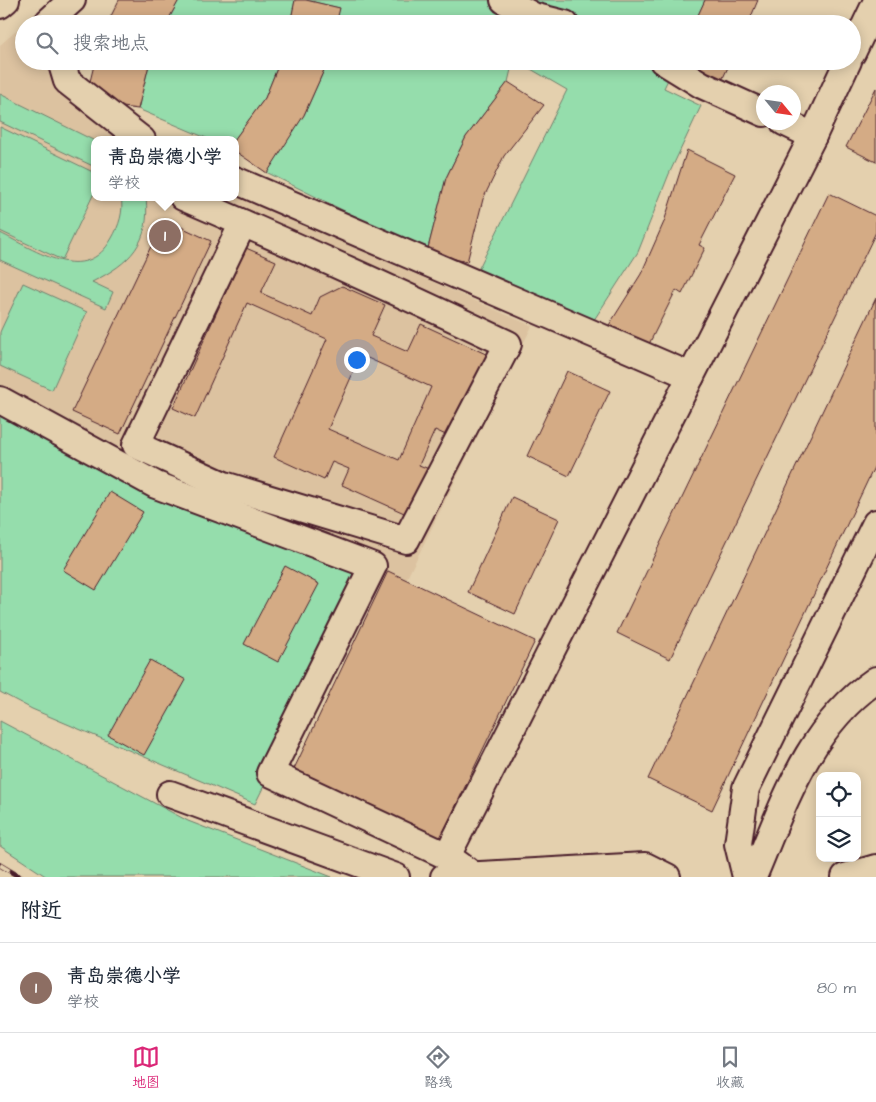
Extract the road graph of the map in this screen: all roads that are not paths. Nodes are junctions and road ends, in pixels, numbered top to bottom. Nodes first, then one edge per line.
1 (6, 0) edge
2 (72, 0) edge
3 (504, 0) edge
4 (876, 3) edge
5 (0, 5) edge
6 (56, 15) edge
7 (530, 15) edge
8 (861, 34) edge
9 (63, 70) edge
10 (678, 70) edge
11 (844, 70) edge
12 (756, 109) edge
13 (801, 130) edge
14 (137, 136) edge
15 (813, 136) junction
16 (239, 182) edge
17 (192, 201) edge
18 (242, 223) junction
19 (413, 256) junction
20 (398, 292) junction
21 (691, 376) junction
22 (0, 400) edge
23 (876, 523) edge
24 (876, 680) edge
25 (170, 794) dead end
26 (446, 866) edge
27 (876, 868) edge
28 (396, 877) edge
29 (667, 877) edge
30 (746, 877) edge
31 (753, 877) edge
32 (845, 877) edge

1 - 5 street
2 - 6 street
3 - 7 street
4 - 8 street
9 - 14 street
10 - 12 street
11 - 15 street
13 - 15 street
15 - 21 street
16 - 19 street
17 - 18 street
18 - 20 street
18 - 20 street
19 - 20 street
19 - 21 street
21 - 26 street
22 - 26 street
23 - 30 street
24 - 31 street
25 - 28 street
26 - 29 street
27 - 32 street

